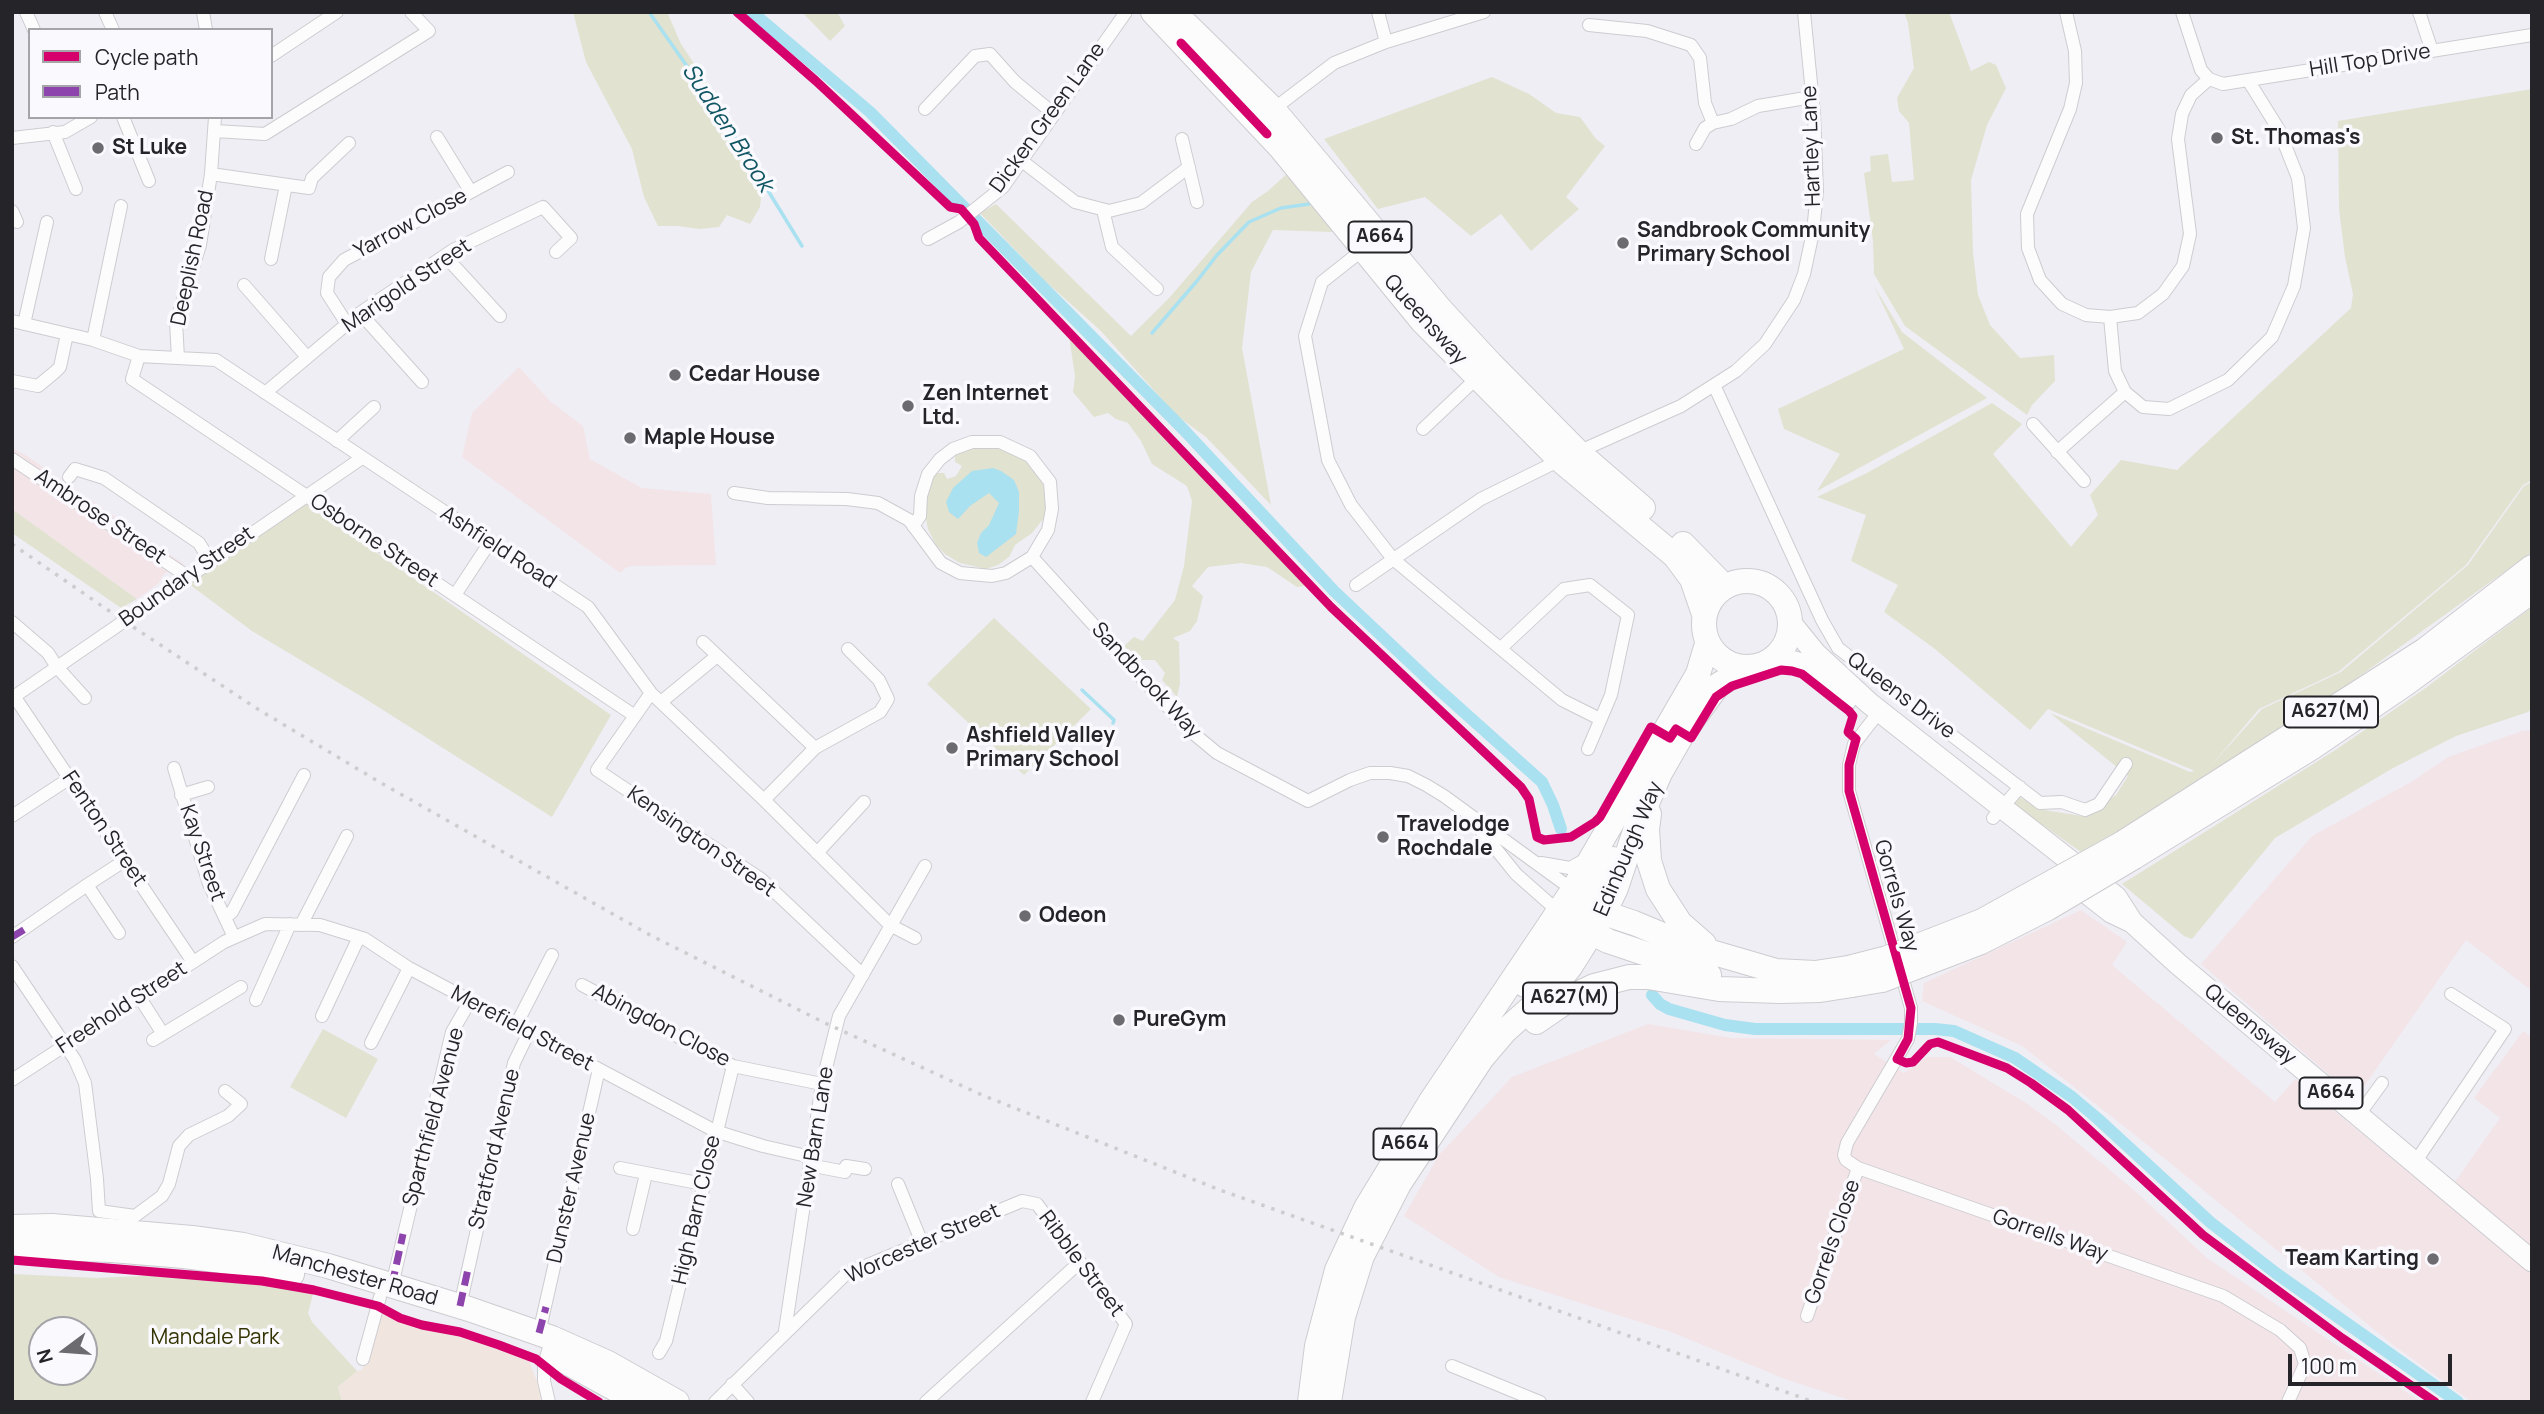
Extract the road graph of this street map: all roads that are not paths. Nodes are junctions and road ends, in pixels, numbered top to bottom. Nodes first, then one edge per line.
1 (26, 12) edge
2 (105, 12) edge
3 (337, 12) edge
4 (411, 12) edge
5 (1126, 12) edge
6 (1153, 12) edge
7 (1378, 12) edge
8 (1485, 12) edge
9 (1804, 12) edge
10 (2066, 12) edge
11 (2182, 12) edge
12 (2419, 12) edge
13 (1181, 20) edge
14 (1589, 25) dead end
15 (33, 28) edge
16 (112, 28) edge
17 (2532, 35) edge
18 (1386, 42) junction
19 (2432, 51) junction
20 (273, 56) edge
21 (2209, 79) junction
22 (2248, 80) junction
23 (1812, 96) junction
24 (925, 109) dead end
25 (1054, 114) junction
26 (1266, 117) junction
27 (124, 119) edge
28 (215, 119) edge
29 (75, 121) edge
30 (1713, 123) junction
31 (215, 131) junction
32 (53, 132) junction
33 (12, 138) edge
34 (437, 138) dead end
35 (1182, 139) dead end
36 (349, 143) dead end
37 (1696, 144) dead end
38 (1021, 161) junction
39 (1189, 167) junction
40 (508, 172) dead end
41 (211, 174) junction
42 (149, 181) dead end
43 (286, 185) junction
44 (75, 189) dead end
45 (471, 192) junction
46 (1197, 202) dead end
47 (121, 206) dead end
48 (1103, 209) junction
49 (47, 222) dead end
50 (928, 239) dead end
51 (1372, 243) junction
52 (556, 252) dead end
53 (444, 256) junction
54 (271, 259) dead end
55 (244, 285) dead end
56 (1157, 289) dead end
57 (360, 313) junction
58 (500, 316) dead end
59 (2110, 317) junction
60 (18, 323) edge
61 (347, 324) junction
62 (66, 334) junction
63 (93, 340) junction
64 (139, 356) junction
65 (307, 357) junction
66 (178, 358) junction
67 (1484, 371) junction
68 (12, 381) edge
69 (422, 382) dead end
70 (1714, 385) junction
71 (2125, 391) junction
72 (265, 393) junction
73 (374, 407) dead end
74 (2033, 424) dead end
75 (1423, 429) dead end
76 (337, 442) junction
77 (2057, 452) junction
78 (1569, 456) junction
79 (362, 458) junction
80 (12, 459) edge
81 (69, 477) dead end
82 (2084, 481) dead end
83 (734, 494) dead end
84 (306, 496) junction
85 (913, 526) junction
86 (490, 542) junction
87 (1031, 557) junction
88 (1393, 559) junction
89 (210, 561) junction
90 (2532, 567) edge
91 (187, 576) junction
92 (1356, 585) dead end
93 (1724, 586) junction
94 (2532, 591) edge
95 (454, 595) junction
96 (1704, 614) junction
97 (12, 622) edge
98 (1790, 622) junction
99 (703, 642) dead end
100 (1707, 644) junction
101 (1501, 648) junction
102 (848, 649) dead end
103 (717, 656) junction
104 (1754, 666) junction
105 (57, 667) junction
106 (13, 697) edge
107 (656, 697) junction
108 (85, 698) dead end
109 (635, 716) junction
110 (1876, 717) junction
111 (1600, 719) junction
112 (815, 748) junction
113 (1588, 748) dead end
114 (2126, 764) dead end
115 (173, 768) dead end
116 (1660, 773) junction
117 (304, 775) dead end
118 (70, 778) junction
119 (208, 787) dead end
120 (2020, 787) junction
121 (181, 795) junction
122 (764, 800) junction
123 (864, 802) dead end
124 (1997, 813) junction
125 (12, 816) edge
126 (1471, 817) junction
127 (347, 836) dead end
128 (1597, 848) junction
129 (2127, 851) junction
130 (817, 853) junction
131 (124, 861) junction
132 (1533, 862) junction
133 (925, 866) dead end
134 (87, 884) junction
135 (1582, 912) junction
136 (225, 917) junction
137 (295, 925) junction
138 (890, 925) junction
139 (120, 933) dead end
140 (12, 937) edge
141 (234, 937) junction
142 (359, 937) junction
143 (915, 938) dead end
144 (552, 955) dead end
145 (1719, 955) junction
146 (193, 962) junction
147 (12, 966) edge
148 (409, 968) junction
149 (863, 975) junction
150 (1850, 977) junction
151 (582, 985) dead end
152 (241, 987) dead end
153 (1760, 990) junction
154 (2451, 994) dead end
155 (140, 998) junction
156 (256, 1000) dead end
157 (470, 1001) junction
158 (322, 1016) dead end
159 (516, 1025) junction
160 (529, 1032) junction
161 (370, 1042) dead end
162 (64, 1045) junction
163 (733, 1066) junction
164 (599, 1069) junction
165 (12, 1080) edge
166 (2382, 1083) dead end
167 (822, 1084) junction
168 (225, 1091) dead end
169 (1454, 1099) junction
170 (2358, 1116) junction
171 (715, 1131) junction
172 (810, 1161) junction
173 (2414, 1164) junction
174 (620, 1168) dead end
175 (1858, 1168) junction
176 (865, 1169) dead end
177 (646, 1174) junction
178 (703, 1184) junction
179 (898, 1184) dead end
180 (1037, 1204) joint
181 (633, 1229) dead end
182 (14, 1230) edge
183 (922, 1243) junction
184 (2532, 1261) edge
185 (1080, 1262) junction
186 (386, 1291) junction
187 (460, 1306) junction
188 (1807, 1315) dead end
189 (785, 1331) junction
190 (546, 1341) junction
191 (659, 1353) dead end
192 (363, 1359) dead end
193 (1452, 1366) dead end
194 (732, 1384) junction
195 (1094, 1400) edge
196 (549, 1402) edge
197 (639, 1402) edge
198 (677, 1402) edge
199 (715, 1402) edge
200 (729, 1402) edge
201 (748, 1402) edge
202 (926, 1402) edge
203 (1310, 1402) edge
204 (1329, 1402) edge
205 (1541, 1402) edge
206 (2288, 1402) edge

1 - 15 street
2 - 16 street
3 - 20 street
4 - 31 street
5 - 25 street, Dicken Green Lane
6 - 13 highway, Queensway / A664
7 - 18 street
8 - 18 street
9 - 23 street, Hartley Lane
10 - 59 street
11 - 21 street
12 - 19 street
13 - 26 highway, Queensway / A664
14 - 30 street
17 - 19 street, Hill Top Drive
18 - 26 street
19 - 22 street, Hill Top Drive
21 - 22 street, Hill Top Drive
21 - 59 street
22 - 71 street
23 - 30 street
23 - 70 street, Hartley Lane
24 - 25 street
25 - 38 street, Dicken Green Lane
26 - 51 highway, Queensway / A664
27 - 42 street
28 - 31 street, Deeplish Road
29 - 32 street
30 - 37 street
31 - 41 street, Deeplish Road
32 - 33 street
32 - 44 street
34 - 45 street
35 - 39 street
36 - 43 street
38 - 48 street
38 - 50 street, Dicken Green Lane
39 - 46 street
39 - 48 street
40 - 45 street, Yarrow Close
41 - 43 street
41 - 66 street, Deeplish Road
43 - 54 street
45 - 61 street, Yarrow Close
47 - 63 street
48 - 56 street
49 - 60 street
51 - 67 highway, Queensway / A664
51 - 88 street
52 - 53 street, Marigold Street
53 - 57 street, Marigold Street
53 - 58 street
55 - 65 street
57 - 61 street, Marigold Street
57 - 69 street
59 - 71 street
60 - 62 street, Ashfield Road
61 - 65 street, Marigold Street
62 - 63 street, Ashfield Road
62 - 68 street
63 - 64 street, Ashfield Road
64 - 66 street, Ashfield Road
64 - 84 street, Osborne Street
65 - 72 street, Marigold Street
66 - 72 street, Ashfield Road
67 - 75 street
67 - 78 highway, Queensway / A664
70 - 78 street, Hartley Lane
70 - 120 street, Queens Drive
71 - 77 street
72 - 76 street, Ashfield Road
73 - 76 street
74 - 77 street
76 - 79 street, Ashfield Road
77 - 82 street
78 - 88 street, Hartley Lane
78 - 93 highway, Queensway / A664
78 - 96 highway, Queensway / A664
79 - 84 street, Boundary Street
79 - 86 street, Ashfield Road
80 - 91 street, Ambrose Street
81 - 89 street
83 - 85 street
84 - 89 street, Boundary Street
84 - 95 street, Osborne Street
85 - 87 street
85 - 87 street
86 - 95 street
86 - 107 street, Ashfield Road
87 - 126 street, Sandbrook Way
88 - 92 street, Hartley Lane
88 - 101 street
89 - 91 street, Boundary Street
90 - 129 highway, A627(M)
91 - 105 street, Boundary Street
93 - 96 highway
93 - 98 highway
94 - 129 highway, A627(M)
95 - 109 street, Osborne Street
96 - 100 highway
97 - 105 street
98 - 104 highway
98 - 110 main road, Queensway / A664
99 - 103 street
100 - 104 highway
100 - 128 highway, Edinburgh Way / A664
101 - 111 street
101 - 111 street
102 - 112 street
103 - 107 street
103 - 112 street
104 - 110 main road, Queensway / A664
104 - 116 highway, Edinburgh Way / A664
105 - 106 street, Boundary Street
105 - 108 street
106 - 118 street, Fenton Street
107 - 109 street
107 - 122 street, Ashfield Road
109 - 149 street, Kensington Street
110 - 124 main road, Queensway / A664
110 - 175 street, Gorrels Way
111 - 113 street
112 - 122 street
114 - 120 street, Queens Drive
115 - 121 street, Kay Street
116 - 135 highway, Edinburgh Way / A664
116 - 145 highway, A627(M)
117 - 136 street
118 - 125 street
118 - 131 street, Fenton Street
119 - 121 street
120 - 124 street
121 - 136 street, Kay Street
122 - 130 street, Ashfield Road
123 - 130 street
124 - 170 main road, Queensway / A664
126 - 132 street, Sandbrook Way
126 - 135 street
127 - 137 street
128 - 132 street, Sandbrook Way
128 - 135 highway, Edinburgh Way / A664
129 - 150 highway, A627(M), bridge
130 - 138 street, Ashfield Road
131 - 134 street
131 - 146 street, Fenton Street
132 - 135 street, Sandbrook Way
133 - 138 street, New Barn Lane
134 - 139 street
134 - 140 street
135 - 145 highway, A627(M)
135 - 153 highway, A627(M)
135 - 169 highway, Edinburgh Way / A664
135 - 203 highway, A664
136 - 141 street, Kay Street
137 - 141 street, Merefield Street
137 - 142 street, Merefield Street
137 - 156 street
138 - 143 street, Ashfield Road
138 - 149 street, New Barn Lane
141 - 146 street, Freehold Street
142 - 148 street, Merefield Street
142 - 158 street
144 - 159 street
145 - 150 highway, A627(M)
146 - 155 street, Freehold Street
147 - 162 street
148 - 157 street, Merefield Street
148 - 161 street
149 - 167 street, New Barn Lane
150 - 153 highway, A627(M)
151 - 163 street, Abingdon Close
152 - 155 street
153 - 169 highway, A627(M)
154 - 173 street
155 - 162 street, Freehold Street
157 - 159 street, Merefield Street
157 - 186 street, Sparthfield Avenue
159 - 160 street, Merefield Street
160 - 164 street, Merefield Street
160 - 187 street, Stratford Avenue
162 - 165 street, Freehold Street
162 - 168 street
163 - 167 street, Abingdon Close
163 - 171 street, High Barn Close
164 - 171 street, Merefield Street
164 - 190 street, Dunster Avenue
166 - 170 street
167 - 172 street, New Barn Lane
169 - 204 highway, Edinburgh Way / A664
170 - 173 main road, Queensway / A664
171 - 172 street, Merefield Street
171 - 178 street, High Barn Close
172 - 176 street, Merefield Street
172 - 189 street, New Barn Lane
173 - 184 main road, Queensway / A664
174 - 177 street
175 - 188 street, Gorrels Close
175 - 206 street, Gorrells Way
177 - 178 street
177 - 181 street
178 - 191 street, High Barn Close
179 - 183 street
180 - 183 street, Worcester Street
180 - 185 street, Ribble Street
182 - 186 highway, Manchester Road
183 - 189 street, Worcester Street
185 - 195 street, Ribble Street
185 - 202 street
186 - 187 highway, Manchester Road
186 - 190 highway, Manchester Road
186 - 192 street, Sparthfield Avenue
187 - 190 highway, Manchester Road
189 - 194 street
190 - 196 street, Dunster Avenue
190 - 197 highway, Manchester Road
190 - 198 highway, Manchester Road
193 - 205 street
194 - 199 street
194 - 200 street
194 - 201 street

